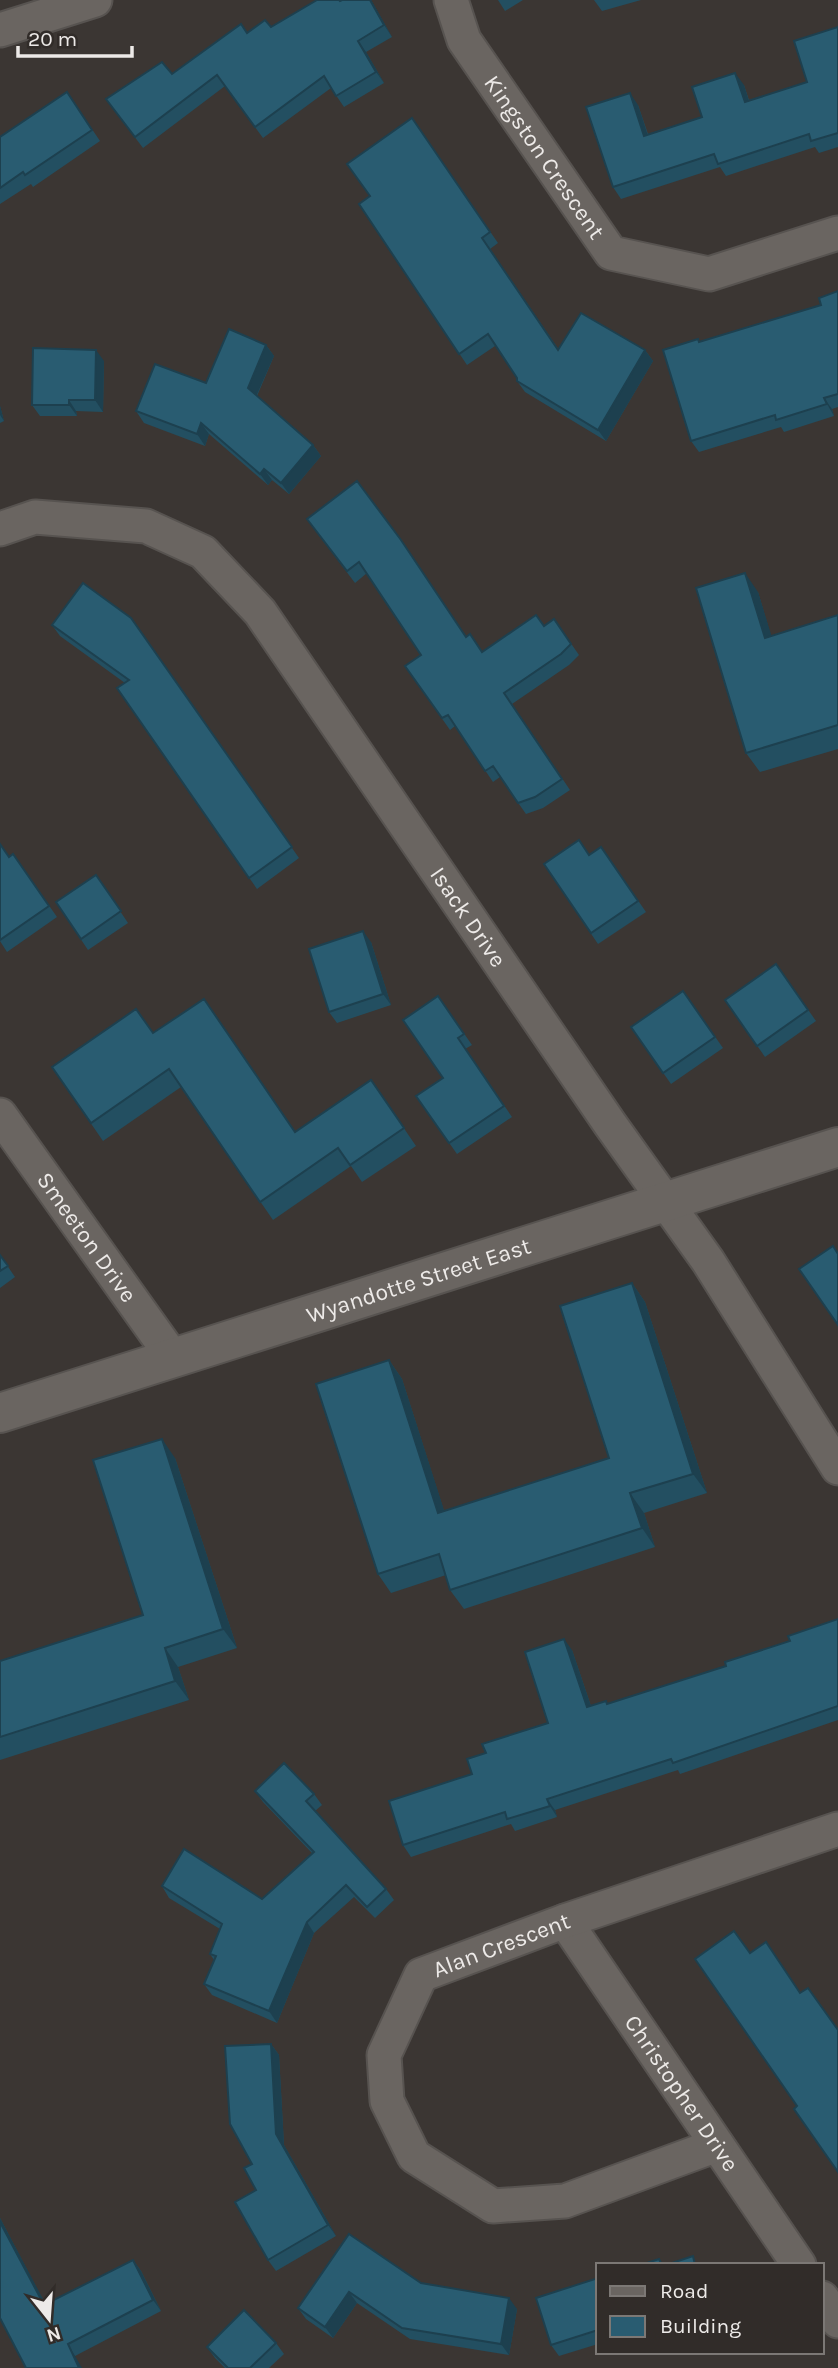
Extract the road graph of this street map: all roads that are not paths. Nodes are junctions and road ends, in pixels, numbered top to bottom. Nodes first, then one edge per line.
1 (95, 0) edge
2 (451, 0) edge
3 (0, 30) edge
4 (838, 233) edge
5 (0, 529) edge
6 (0, 1115) edge
7 (838, 1147) edge
8 (664, 1201) junction
9 (174, 1359) junction
10 (0, 1413) edge
11 (838, 1468) edge
12 (838, 1829) edge
13 (565, 1921) junction
14 (717, 2145) junction
15 (798, 2263) edge
16 (824, 2301) edge
17 (838, 2321) edge

1 - 3 street
2 - 4 street, Kingston Crescent
5 - 8 street, Isack Drive
6 - 9 street, Smeeton Drive
7 - 8 street, Wyandotte Street East
8 - 9 street, Wyandotte Street East
8 - 11 street, Isack Drive
9 - 10 street, Wyandotte Street East
12 - 13 street, Alan Crescent
13 - 14 street, Christopher Drive
13 - 14 street, Alan Crescent
14 - 15 street, Christopher Drive
16 - 17 street

